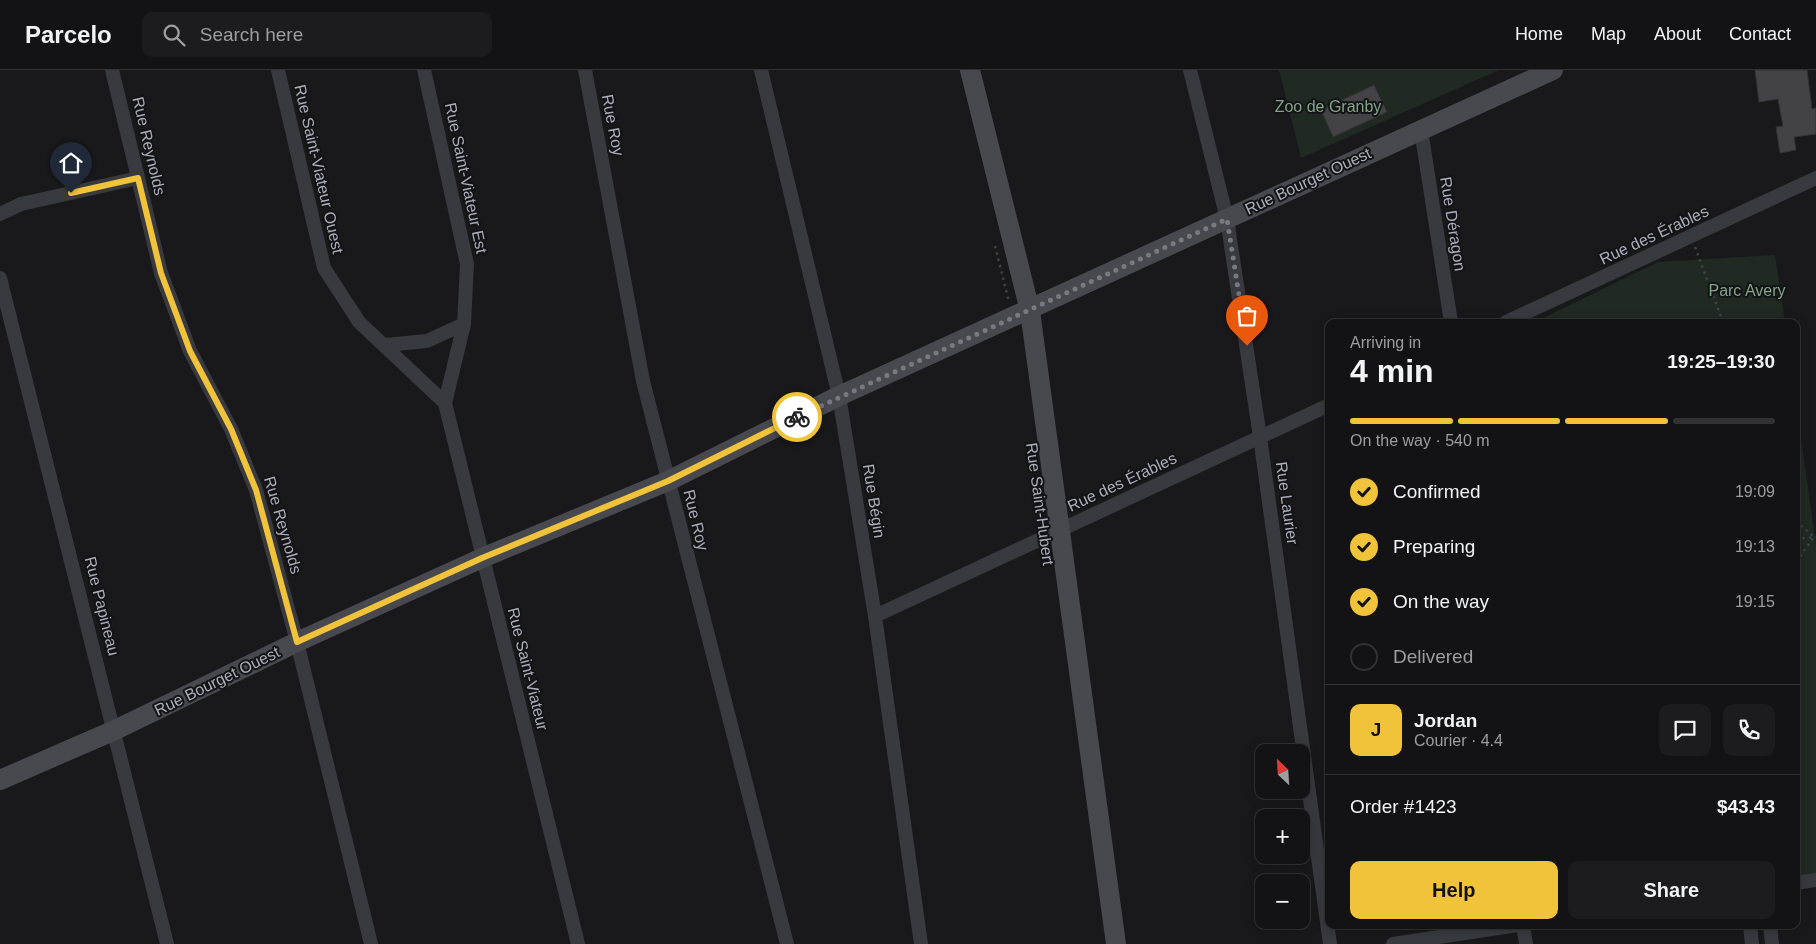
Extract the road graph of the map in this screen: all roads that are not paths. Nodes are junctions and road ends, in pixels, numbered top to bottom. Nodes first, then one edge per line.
1 (112, 70) edge
2 (278, 70) edge
3 (424, 70) edge
4 (585, 70) edge
5 (761, 70) edge
6 (970, 70) edge
7 (1190, 70) edge
8 (1552, 70) edge
9 (1421, 130) junction
10 (138, 178) junction
11 (1816, 178) edge
12 (0, 214) edge
13 (1227, 219) junction
14 (0, 278) edge
15 (1022, 314) junction
16 (1451, 319) edge
17 (1512, 319) edge
18 (464, 324) junction
19 (385, 345) junction
20 (839, 396) junction
21 (445, 403) junction
22 (1325, 407) edge
23 (1260, 437) junction
24 (668, 481) junction
25 (1061, 529) junction
26 (482, 558) junction
27 (875, 616) junction
28 (297, 642) junction
29 (115, 730) junction
30 (0, 780) edge
31 (1816, 880) edge
32 (1800, 882) edge
33 (1325, 908) edge
34 (1328, 929) edge
35 (1492, 929) edge
36 (1524, 929) edge
37 (1750, 929) edge
38 (1770, 929) edge
39 (167, 944) edge
40 (370, 944) edge
41 (578, 944) edge
42 (787, 944) edge
43 (921, 944) edge
44 (1116, 944) edge
45 (1330, 944) edge
46 (1393, 944) edge
47 (1526, 944) edge
48 (1752, 944) edge
49 (1772, 944) edge

1 - 10 street, Rue Reynolds
2 - 19 street, Rue Saint-Viateur Ouest
3 - 18 street, Rue Saint-Viateur Est
4 - 24 street, Rue Roy
5 - 20 street, Rue Bégin
6 - 15 street, Rue Saint-Hubert
7 - 13 street, Rue Laurier
8 - 9 street, Rue Bourget Ouest
9 - 13 street, Rue Bourget Ouest
9 - 16 street, Rue Déragon
10 - 12 street
10 - 28 street, Rue Reynolds
11 - 17 street, Rue des Érables
13 - 15 street, Rue Bourget Ouest
13 - 23 street, Rue Laurier
14 - 29 street, Rue Papineau
15 - 20 street, Rue Bourget Ouest
15 - 25 street, Rue Saint-Hubert
18 - 19 street
18 - 21 street, Rue Saint-Viateur Est
19 - 21 street, Rue Saint-Viateur Ouest
20 - 24 street, Rue Bourget Ouest
20 - 27 street, Rue Bégin
21 - 26 street, Rue Saint-Viateur
22 - 23 street, Rue des Érables
23 - 25 street, Rue des Érables
23 - 33 street, Rue Laurier
24 - 26 street, Rue Bourget Ouest
24 - 42 street, Rue Roy
25 - 27 street, Rue des Érables
25 - 44 street, Rue Saint-Hubert
26 - 28 street, Rue Bourget Ouest
26 - 41 street, Rue Saint-Viateur
27 - 43 street, Rue Bégin
28 - 29 street, Rue Bourget Ouest
28 - 40 street, Rue Reynolds
29 - 30 street, Rue Bourget Ouest
29 - 39 street, Rue Papineau
31 - 32 street
34 - 45 street, Rue Laurier
35 - 46 street
36 - 47 street
37 - 48 street
38 - 49 street

